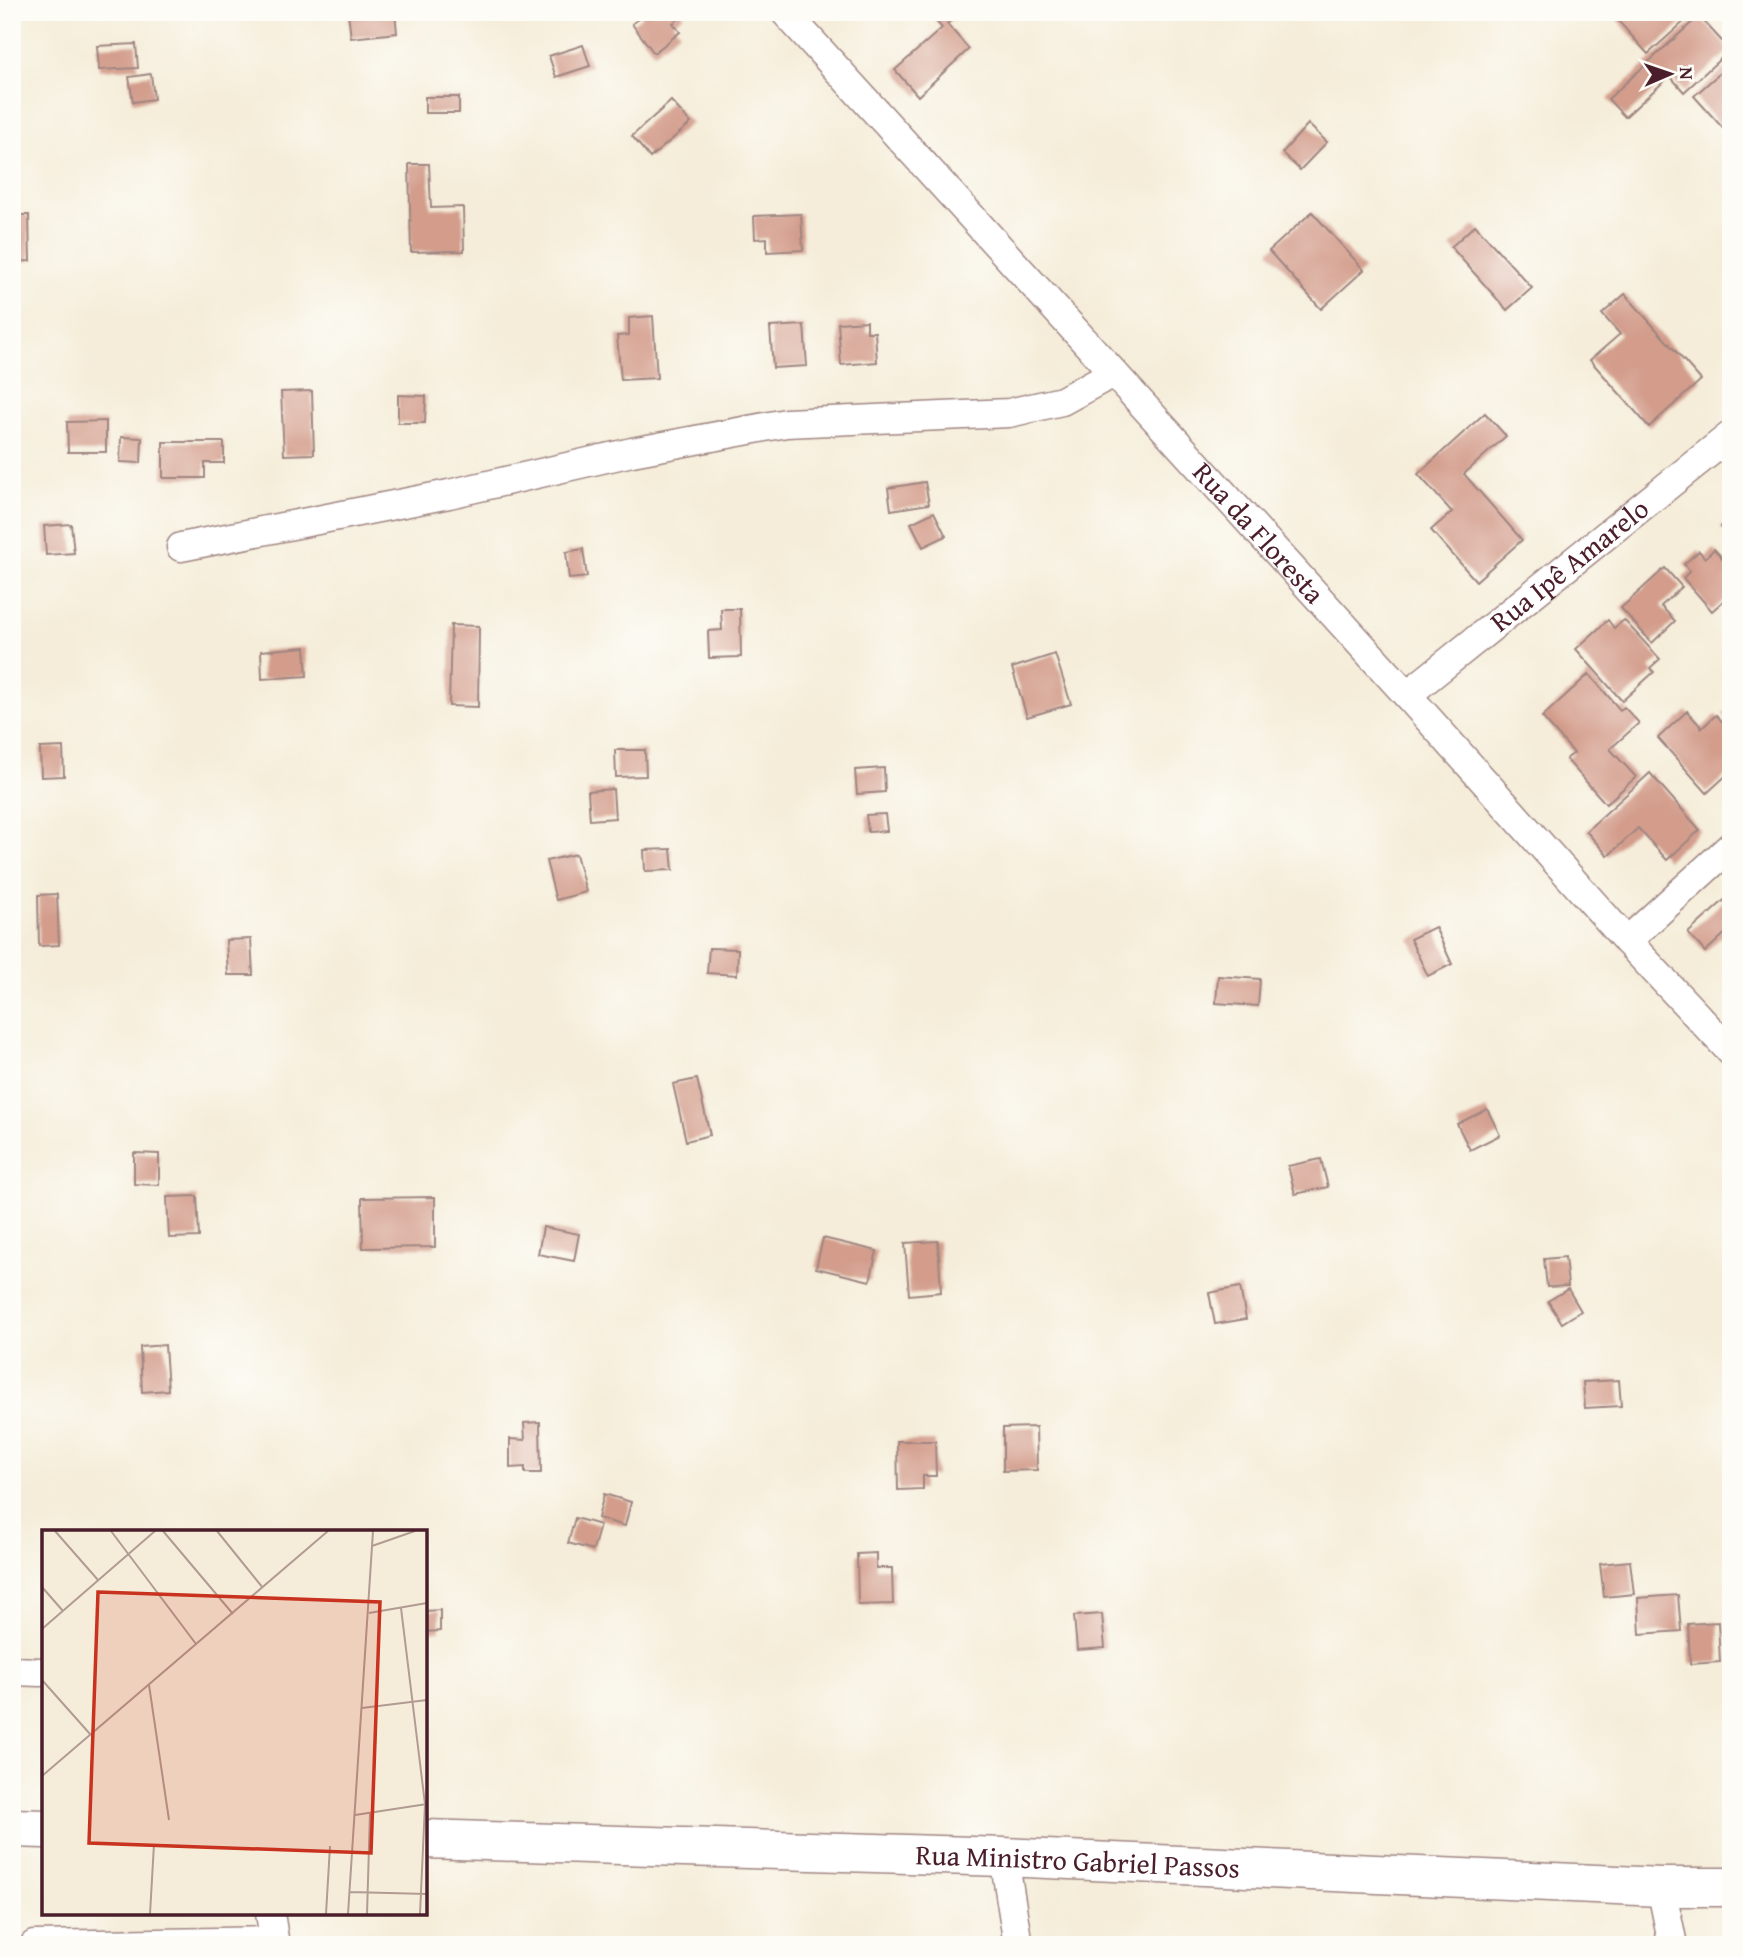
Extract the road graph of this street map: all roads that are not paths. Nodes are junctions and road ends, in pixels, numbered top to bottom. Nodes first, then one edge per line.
1 (785, 12) edge
2 (1113, 373) junction
3 (1731, 435) edge
4 (181, 547) dead end
5 (1407, 695) junction
6 (1731, 846) edge
7 (1627, 941) junction
8 (1731, 1052) edge
9 (12, 1671) edge
10 (40, 1672) dead end
11 (12, 1828) edge
12 (42, 1829) edge
13 (427, 1839) edge
14 (1004, 1857) junction
15 (1661, 1887) junction
16 (1731, 1887) edge
17 (273, 1933) edge
18 (34, 1945) edge
19 (1018, 1945) edge
20 (1673, 1945) edge

1 - 2 street, Rua da Floresta
2 - 4 street
2 - 5 street, Rua da Floresta
3 - 5 street, Rua Ipê Amarelo
5 - 7 street, Rua da Floresta
6 - 7 street
7 - 8 street, Rua da Floresta
9 - 10 street
11 - 12 main road
13 - 14 main road, Rua Ministro Gabriel Passos
14 - 15 main road, Rua Ministro Gabriel Passos
14 - 19 street
15 - 16 main road, Rua Ministro Gabriel Passos
15 - 20 street
17 - 18 street

